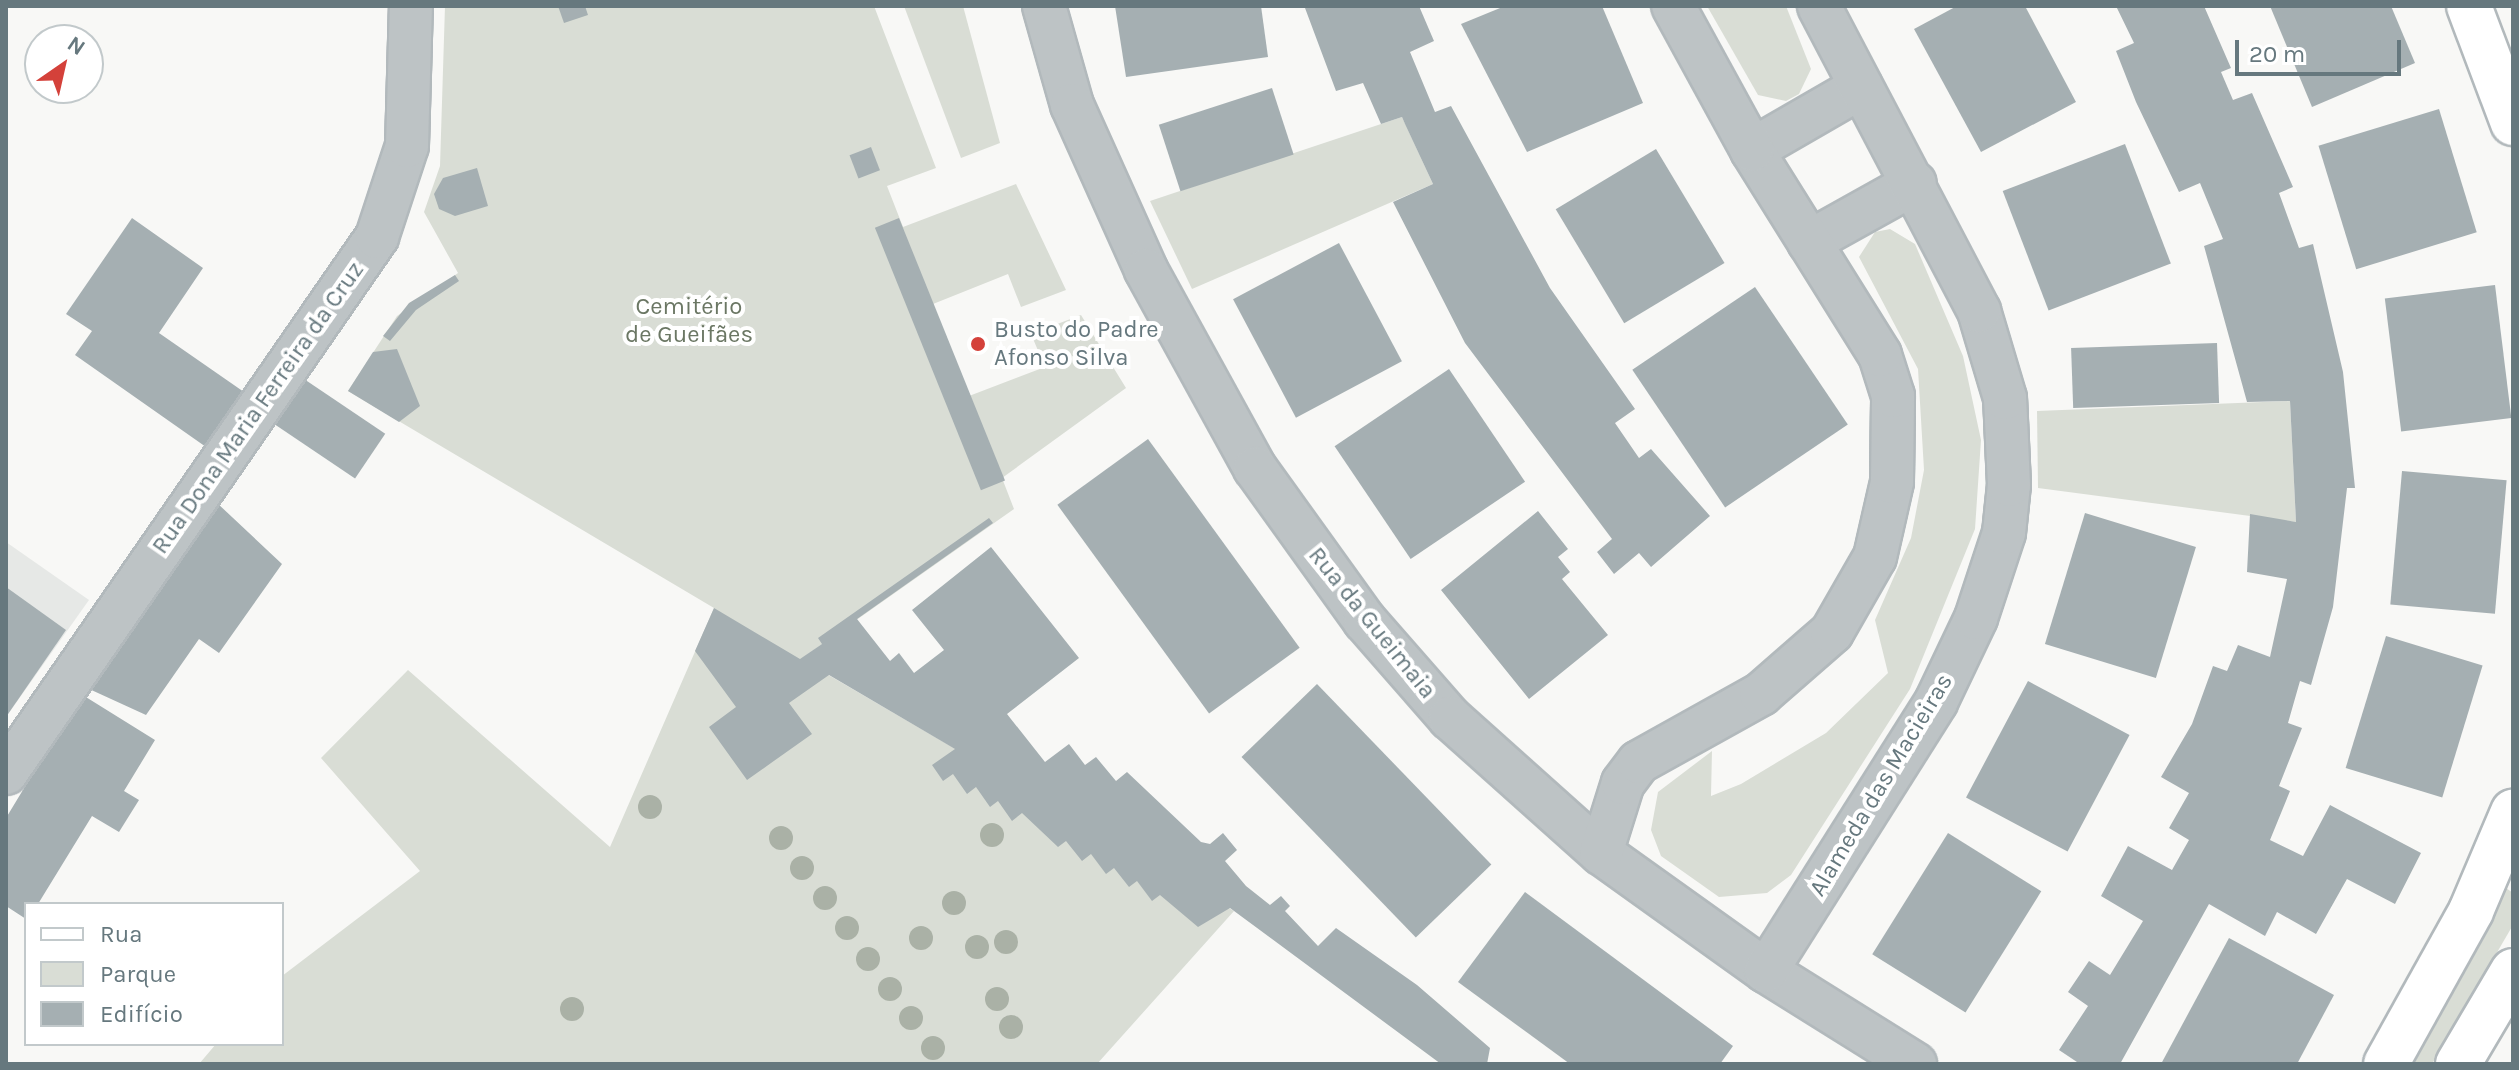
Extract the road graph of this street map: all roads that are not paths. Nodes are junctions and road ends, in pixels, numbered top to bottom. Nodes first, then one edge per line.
1 (411, 6) edge
2 (1044, 6) edge
3 (1673, 6) edge
4 (1819, 6) edge
5 (2469, 6) edge
6 (1861, 87) junction
7 (2513, 123) edge
8 (1752, 150) junction
9 (1915, 183) junction
10 (1809, 242) junction
11 (6, 773) edge
12 (2513, 812) edge
13 (1601, 853) junction
14 (1766, 971) junction
15 (2513, 971) edge
16 (1915, 1064) edge
17 (2386, 1064) edge
18 (2458, 1064) edge

1 - 11 street, Rua Dona Maria Ferreira da Cruz
2 - 13 street, Rua da Gueimaia
3 - 8 street
4 - 6 street, Alameda das Macieiras
5 - 7 main road
6 - 8 street
6 - 9 street, Alameda das Macieiras
8 - 10 street
9 - 10 street
9 - 14 street, Alameda das Macieiras
10 - 13 street
12 - 17 main road
13 - 14 street, Rua da Gueimaia
14 - 16 street, Rua da Gueimaia
15 - 18 main road

